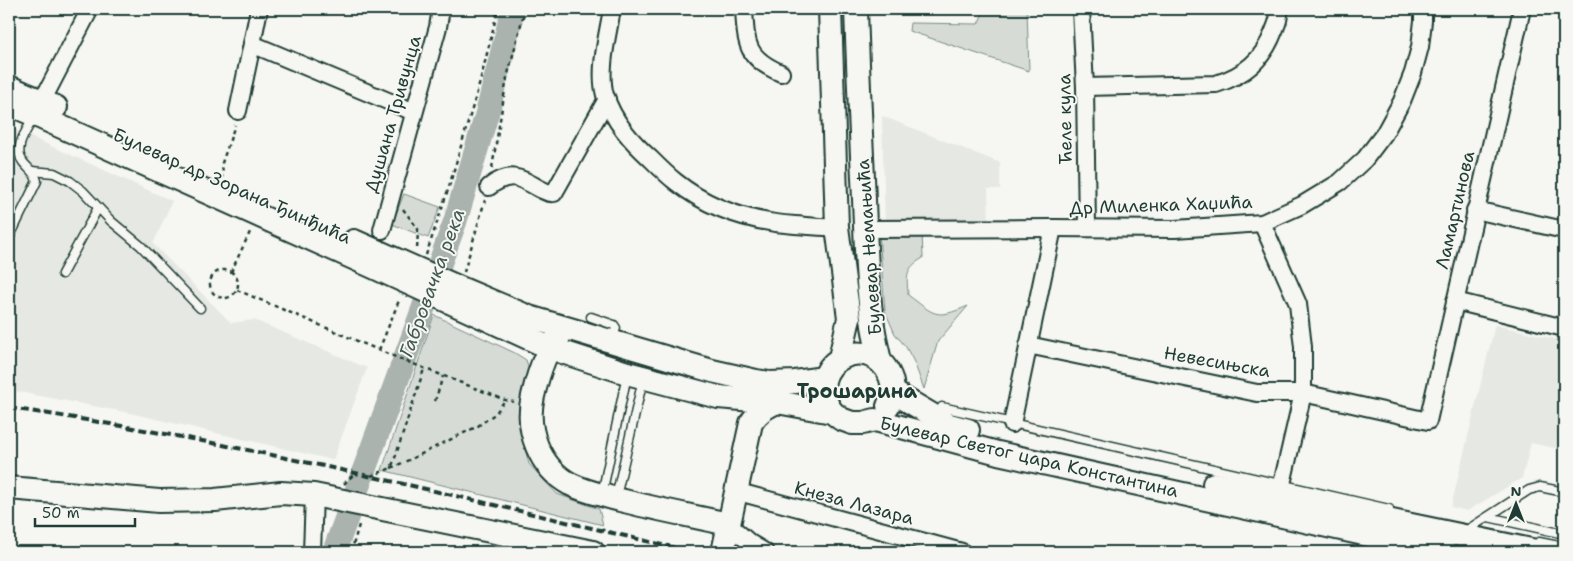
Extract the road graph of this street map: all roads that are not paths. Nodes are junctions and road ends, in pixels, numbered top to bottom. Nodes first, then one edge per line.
1 (90, 9) edge
2 (258, 9) edge
3 (441, 9) edge
4 (612, 9) edge
5 (744, 9) edge
6 (830, 9) edge
7 (856, 9) edge
8 (1081, 9) edge
9 (1279, 9) edge
10 (1423, 9) edge
11 (1522, 9) edge
12 (252, 44) junction
13 (781, 73) dead end
14 (1085, 86) junction
15 (9, 87) edge
16 (607, 99) junction
17 (9, 104) edge
18 (39, 108) junction
19 (238, 111) road end
20 (414, 112) junction
21 (32, 171) junction
22 (489, 187) road end
23 (98, 208) junction
24 (1475, 210) junction
25 (1262, 223) junction
26 (836, 227) junction
27 (1053, 228) junction
28 (1087, 228) junction
29 (865, 229) junction
30 (382, 230) dead end
31 (1564, 230) edge
32 (9, 238) edge
33 (415, 273) junction
34 (62, 274) dead end
35 (455, 289) junction
36 (1455, 301) junction
37 (200, 308) dead end
38 (583, 324) junction
39 (1564, 328) edge
40 (1028, 345) junction
41 (550, 348) junction
42 (840, 358) junction
43 (880, 361) junction
44 (635, 375) junction
45 (824, 378) junction
46 (893, 392) junction
47 (1303, 393) junction
48 (777, 402) junction
49 (942, 407) dead end
50 (832, 412) junction
51 (875, 420) junction
52 (1428, 422) joint
53 (1012, 424) junction
54 (1282, 484) junction
55 (9, 488) edge
56 (736, 491) junction
57 (1564, 492) edge
58 (314, 495) junction
59 (608, 497) junction
60 (1395, 510) dead end
61 (1488, 517) junction
62 (728, 524) junction
63 (1467, 530) junction
64 (1564, 534) edge
65 (1534, 546) edge
66 (1564, 548) edge
67 (312, 552) edge
68 (593, 552) edge
69 (723, 552) edge
70 (764, 552) edge
71 (962, 552) edge
72 (1445, 552) edge

1 - 18 street
2 - 12 street
3 - 20 street, Душана Тривунца
4 - 16 street
5 - 13 street
6 - 26 main road, Булевар Немањића
7 - 29 main road, Булевар Немањића
8 - 14 street, Ћеле кула
9 - 14 street
10 - 25 street, Др Миленка Хаџића
11 - 24 street, Ламартинова
12 - 19 street
12 - 20 street
14 - 28 street, Ћеле кула
15 - 18 main road, Булевар др Зорана Ђинђића
16 - 22 street
16 - 26 street
17 - 18 main road, Булевар др Зорана Ђинђића
18 - 21 lane
18 - 33 main road, Булевар др Зорана Ђинђића
18 - 33 main road, Булевар др Зорана Ђинђића
20 - 30 street, Душана Тривунца
21 - 23 lane
21 - 32 lane
23 - 34 lane
23 - 37 lane
24 - 31 street
24 - 36 street, Ламартинова
25 - 28 street, Др Миленка Хаџића
25 - 47 street
26 - 42 main road, Булевар Немањића
27 - 28 street, Др Миленка Хаџића
27 - 29 street, Др Миленка Хаџића
27 - 40 street
29 - 43 main road, Булевар Немањића
33 - 35 main road, Булевар др Зорана Ђинђића
35 - 38 main road
35 - 41 main road, Булевар Светог цара Константина
36 - 39 street
36 - 52 street, Ламартинова
38 - 41 main road
38 - 45 main road
40 - 47 street, Невесињска
40 - 53 street
41 - 44 main road, Булевар Светог цара Константина
41 - 59 main road
42 - 43 main road, Булевар Немањића
42 - 45 main road
43 - 46 main road
44 - 48 main road, Булевар Светог цара Константина
44 - 59 lane
44 - 59 lane
45 - 50 main road
46 - 51 main road
46 - 63 main road, Булевар Светог цара Константина
47 - 52 street, Невесињска
47 - 54 street
48 - 50 main road, Булевар Светог цара Константина
48 - 56 main road
49 - 53 lane, Булевар Светог цара Константина
50 - 51 main road, Булевар Светог цара Константина
51 - 72 main road, Булевар Светог цара Константина
53 - 54 lane, Булевар Светог цара Константина
54 - 60 lane, Булевар Светог цара Константина
55 - 58 main road
56 - 62 main road
56 - 71 street, Кнеза Лазара
57 - 61 lane
58 - 67 street
58 - 68 main road
59 - 62 main road
61 - 63 lane
61 - 64 lane
62 - 69 main road
62 - 70 street
63 - 65 main road, Булевар Светог цара Константина
65 - 66 lane, Булевар Светог цара Константина

